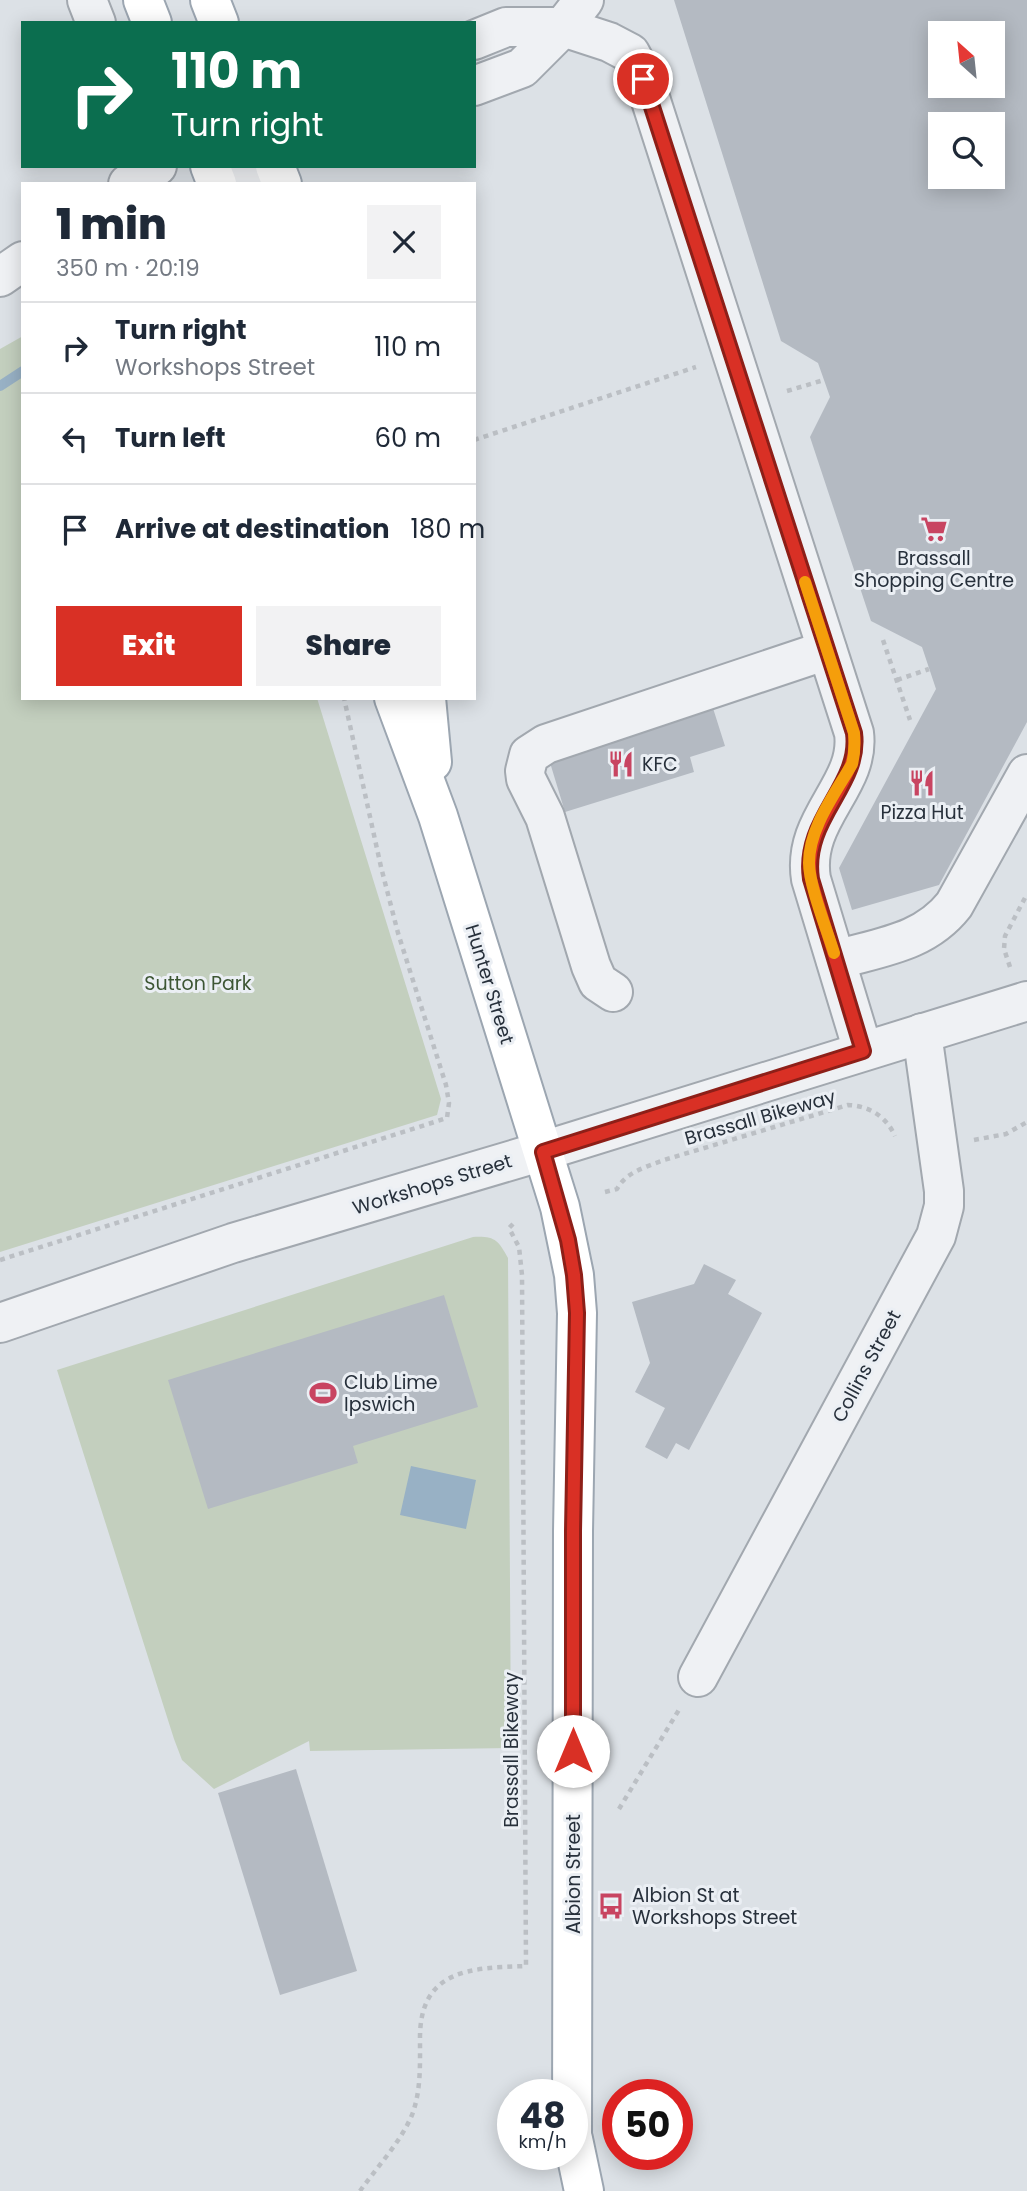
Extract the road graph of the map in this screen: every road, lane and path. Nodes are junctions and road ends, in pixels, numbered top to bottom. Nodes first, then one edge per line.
1 (88, 0) edge
2 (143, 0) edge
3 (210, 0) edge
4 (574, 14) edge
5 (95, 21) edge
6 (151, 21) edge
7 (218, 21) edge
8 (476, 39) edge
9 (476, 85) edge
10 (154, 168) edge
11 (263, 168) edge
12 (131, 182) edge
13 (225, 182) edge
14 (733, 355) junction
15 (824, 380) dead end
16 (787, 391) dead end
17 (476, 439) edge
18 (883, 640) dead end
19 (827, 650) junction
20 (929, 669) dead end
21 (897, 680) junction
22 (344, 700) edge
23 (395, 700) edge
24 (426, 700) edge
25 (910, 720) dead end
26 (1027, 774) edge
27 (438, 816) junction
28 (1027, 894) edge
29 (836, 960) junction
30 (1019, 986) edge
31 (612, 992) dead end
32 (922, 1033) junction
33 (863, 1051) junction
34 (1027, 1122) edge
35 (897, 1140) dead end
36 (972, 1140) dead end
37 (543, 1152) junction
38 (606, 1192) dead end
39 (516, 1221) dead end
40 (0, 1260) edge
41 (0, 1323) edge
42 (698, 1677) joint
43 (619, 1809) dead end
44 (572, 2079) edge
45 (567, 2170) edge
46 (578, 2170) edge
47 (360, 2191) edge
48 (564, 2191) edge
49 (583, 2191) edge

1 - 5 street
2 - 6 main road
3 - 7 main road
4 - 8 street
4 - 9 street
4 - 14 street
10 - 12 street
11 - 13 street
14 - 17 path
14 - 19 street
15 - 16 path
18 - 21 path
19 - 29 street
19 - 31 street
20 - 21 path
21 - 25 path
22 - 40 path
23 - 27 main road, Hunter Street
24 - 27 main road, Hunter Street
26 - 29 street
27 - 37 main road, Hunter Street
28 - 30 path
29 - 33 street
30 - 32 street, Workshops Street
32 - 33 street, Workshops Street
32 - 42 street, Collins Street
33 - 37 street, Workshops Street
34 - 36 path
35 - 38 path, Brassall Bikeway
37 - 41 street, Workshops Street
37 - 44 main road, Albion Street
39 - 47 path, Brassall Bikeway
42 - 43 path
45 - 48 main road
46 - 49 main road, Albion Street

